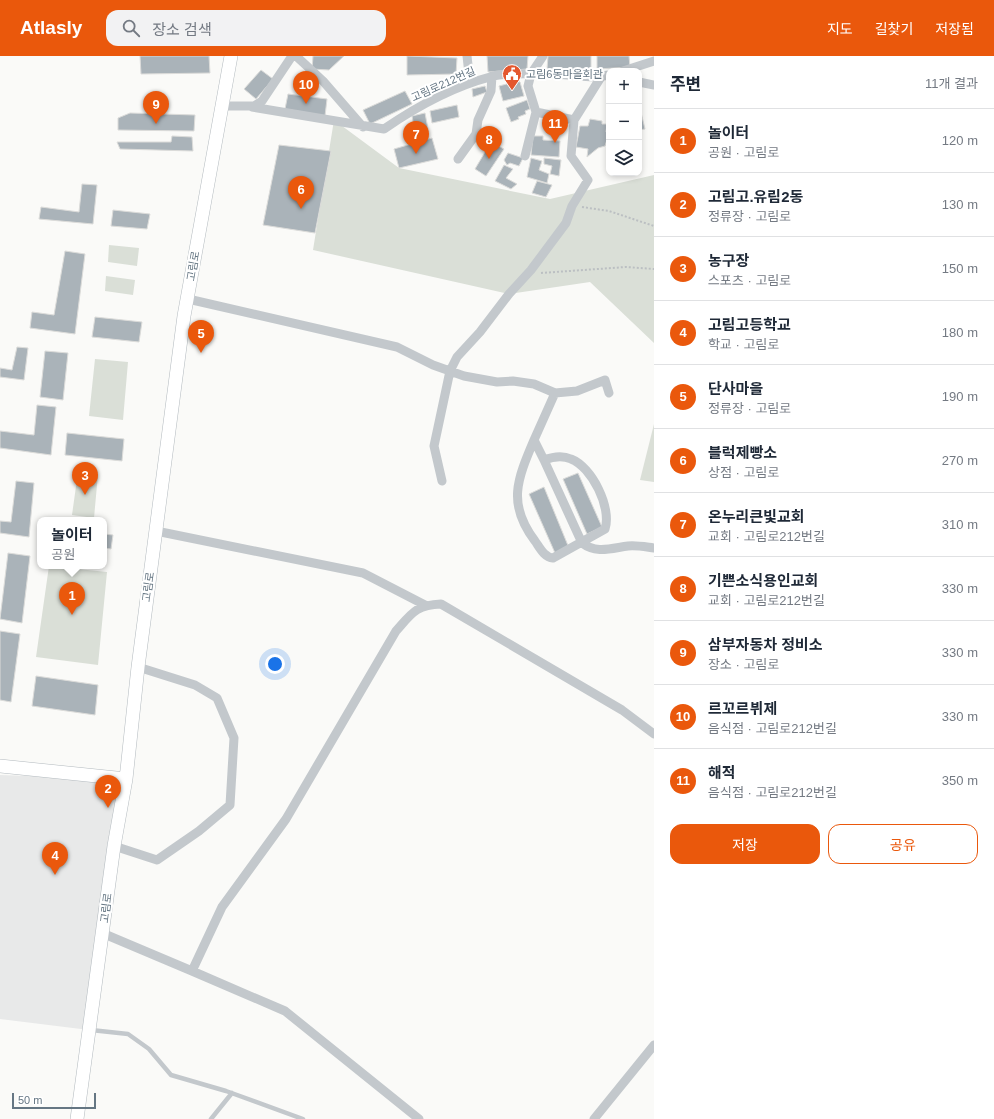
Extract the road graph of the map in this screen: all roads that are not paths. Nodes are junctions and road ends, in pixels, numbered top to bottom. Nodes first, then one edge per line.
1 (231, 56) edge
2 (292, 56) edge
3 (296, 56) edge
4 (467, 56) edge
5 (543, 56) edge
6 (654, 61) edge
7 (634, 68) edge
8 (531, 74) junction
9 (492, 76) junction
10 (605, 76) edge
11 (470, 83) junction
12 (642, 83) edge
13 (654, 85) edge
14 (222, 106) junction
15 (252, 107) junction
16 (536, 112) junction
17 (574, 120) junction
18 (363, 127) junction
19 (525, 156) dead end
20 (458, 159) dead end
21 (188, 299) junction
22 (450, 371) junction
23 (555, 393) junction
24 (609, 393) dead end
25 (534, 440) junction
26 (544, 460) junction
27 (442, 481) dead end
28 (156, 531) junction
29 (582, 543) junction
30 (654, 548) edge
31 (425, 605) junction
32 (138, 667) junction
33 (654, 734) edge
34 (0, 766) edge
35 (126, 780) junction
36 (114, 846) junction
37 (102, 933) junction
38 (192, 971) junction
39 (89, 1030) junction
40 (654, 1045) edge
41 (232, 1093) junction
42 (78, 1119) edge
43 (211, 1119) edge
44 (303, 1119) edge
45 (419, 1119) edge
46 (594, 1119) edge

1 - 14 street, 고림로
2 - 15 street
3 - 18 street
4 - 11 street
5 - 8 street
6 - 7 street
8 - 9 street, 고림로212번길
8 - 10 street, 고림로212번길
8 - 16 street
9 - 11 street, 고림로212번길
9 - 20 street
10 - 17 street
11 - 18 street, 고림로212번길
12 - 13 street
14 - 15 street, 고림로212번길
14 - 21 street, 고림로
15 - 18 street, 고림로212번길
16 - 17 street
16 - 19 street
17 - 22 street
21 - 22 street
21 - 28 street, 고림로
22 - 23 street
22 - 27 street
23 - 24 street
23 - 25 street
25 - 26 street
25 - 29 street
26 - 29 street
26 - 29 street
28 - 31 street
28 - 32 street, 고림로
29 - 30 street
31 - 33 street
31 - 38 street
32 - 35 street, 고림로
32 - 36 street
34 - 35 street
35 - 36 street, 고림로
36 - 37 street, 고림로
37 - 38 street
37 - 39 street, 고림로
38 - 45 street
39 - 41 lane
39 - 42 street, 고림로
40 - 46 street
41 - 43 lane
41 - 44 lane

